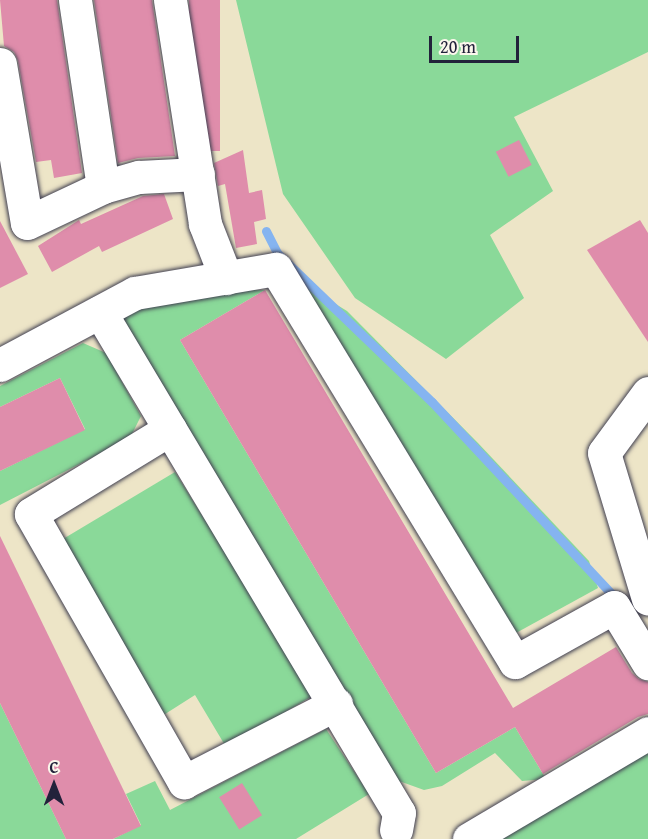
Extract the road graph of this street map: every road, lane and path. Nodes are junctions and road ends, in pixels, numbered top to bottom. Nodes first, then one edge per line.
1 (75, 0) edge
2 (170, 0) edge
3 (0, 64) edge
4 (0, 165) edge
5 (198, 174) junction
6 (103, 187) junction
7 (26, 217) junction
8 (226, 278) junction
9 (100, 312) junction
10 (0, 365) edge
11 (648, 393) edge
12 (170, 429) junction
13 (648, 599) edge
14 (648, 663) edge
15 (336, 704) junction
16 (648, 734) edge
17 (393, 836) edge
18 (469, 839) edge

1 - 6 street
2 - 5 street
3 - 7 street
4 - 7 street
5 - 6 street
5 - 8 street
6 - 7 street
8 - 9 street
8 - 14 street
9 - 10 street
9 - 12 street
11 - 13 street
12 - 15 street
12 - 15 street
15 - 17 street
16 - 18 street

